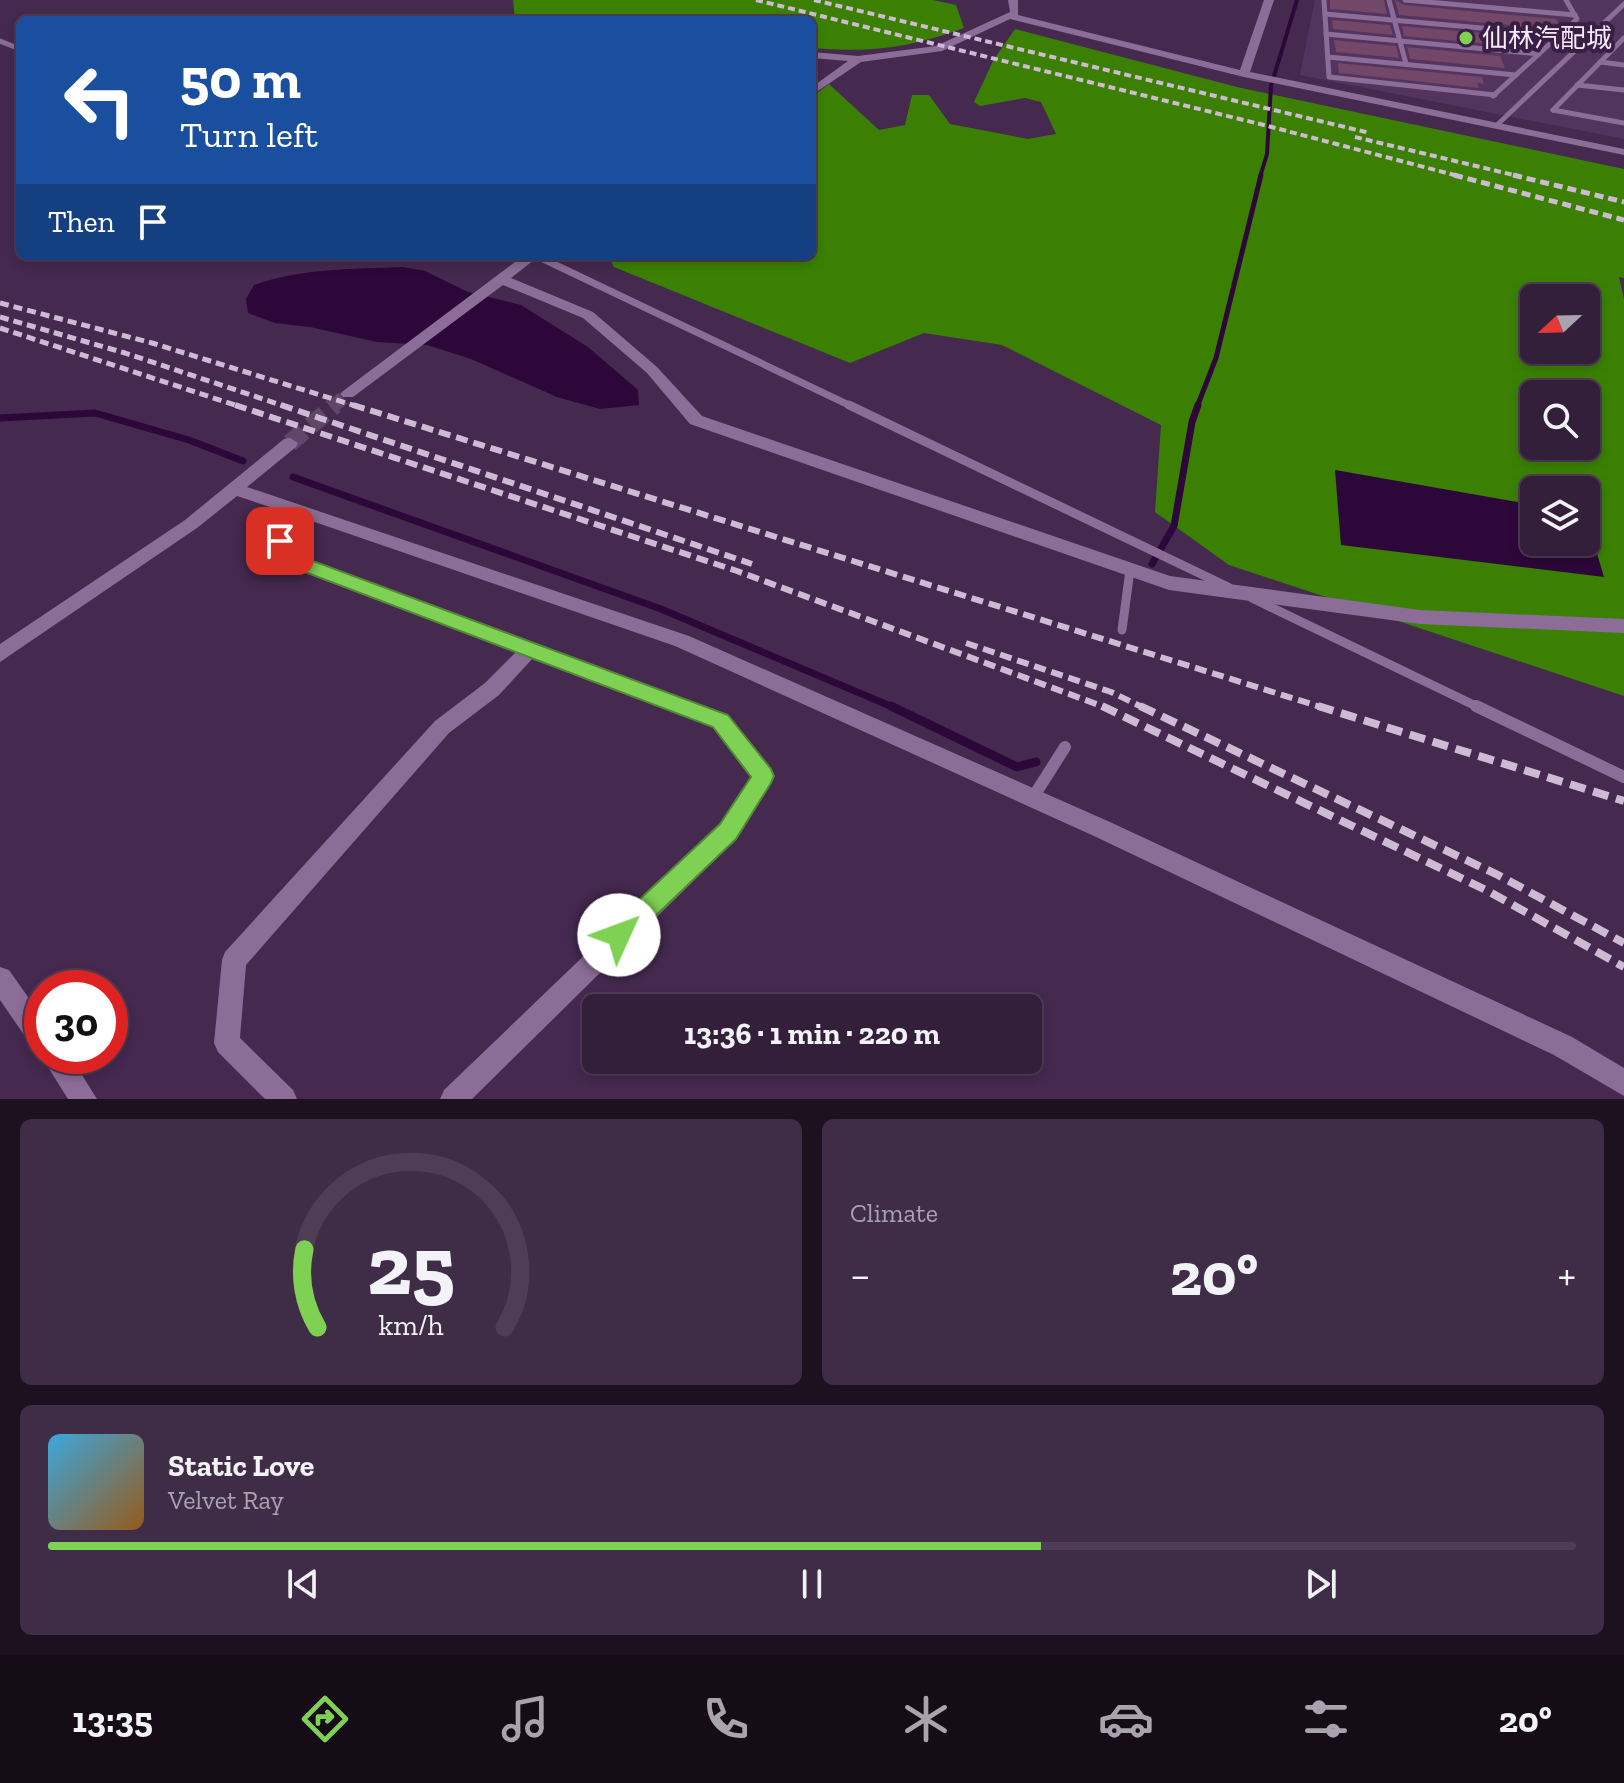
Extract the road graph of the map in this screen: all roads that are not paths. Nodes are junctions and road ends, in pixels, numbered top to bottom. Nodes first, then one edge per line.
1 (1013, 0) edge
2 (1269, 0) edge
3 (1324, 0) edge
4 (1389, 0) edge
5 (1405, 0) edge
6 (1566, 0) edge
7 (1624, 4) edge
8 (1325, 14) junction
9 (1575, 15) junction
10 (1009, 16) junction
11 (1394, 20) junction
12 (1326, 34) junction
13 (1560, 35) junction
14 (1623, 39) edge
15 (1400, 41) junction
16 (1539, 54) junction
17 (816, 55) edge
18 (1328, 57) junction
19 (858, 59) junction
20 (1600, 62) junction
21 (1406, 64) junction
22 (1624, 65) edge
23 (1244, 74) junction
24 (1516, 75) junction
25 (1577, 85) junction
26 (816, 89) edge
27 (1624, 90) edge
28 (1495, 95) junction
29 (1489, 100) dead end
30 (1624, 123) edge
31 (1497, 125) junction
32 (1624, 152) edge
33 (529, 260) edge
34 (543, 260) edge
35 (501, 279) junction
36 (348, 394) tunnel mouth
37 (290, 443) tunnel mouth
38 (235, 489) junction
39 (303, 511) junction
40 (1130, 570) junction
41 (1624, 626) edge
42 (1122, 630) dead end
43 (530, 649) junction
44 (0, 654) edge
45 (1065, 747) dead end
46 (1624, 777) edge
47 (1032, 799) junction
48 (0, 979) edge
49 (24, 1013) edge
50 (67, 1074) edge
51 (1624, 1083) edge
52 (84, 1099) edge
53 (284, 1099) edge
54 (453, 1099) edge

1 - 10 street
2 - 23 street
3 - 8 lane
4 - 11 lane
5 - 9 lane
6 - 9 lane
7 - 31 lane
8 - 11 lane
8 - 12 lane
9 - 13 lane
10 - 19 street
10 - 23 street
11 - 13 lane
11 - 15 lane
12 - 15 lane
12 - 18 lane
13 - 16 lane
14 - 20 lane
15 - 16 lane
15 - 21 lane
16 - 24 lane
17 - 19 street
18 - 21 lane
18 - 28 lane
19 - 26 street
20 - 22 lane
20 - 25 lane
21 - 24 lane
23 - 31 street
24 - 28 lane
25 - 27 lane
25 - 30 lane
28 - 29 lane
31 - 32 street
33 - 35 street
34 - 46 lane
35 - 36 street
35 - 40 street
37 - 38 street
38 - 39 street
38 - 44 street
39 - 43 street
39 - 47 street
40 - 41 street
40 - 42 lane
43 - 53 street
43 - 54 street
45 - 47 lane
47 - 51 street
48 - 49 street
50 - 52 street

